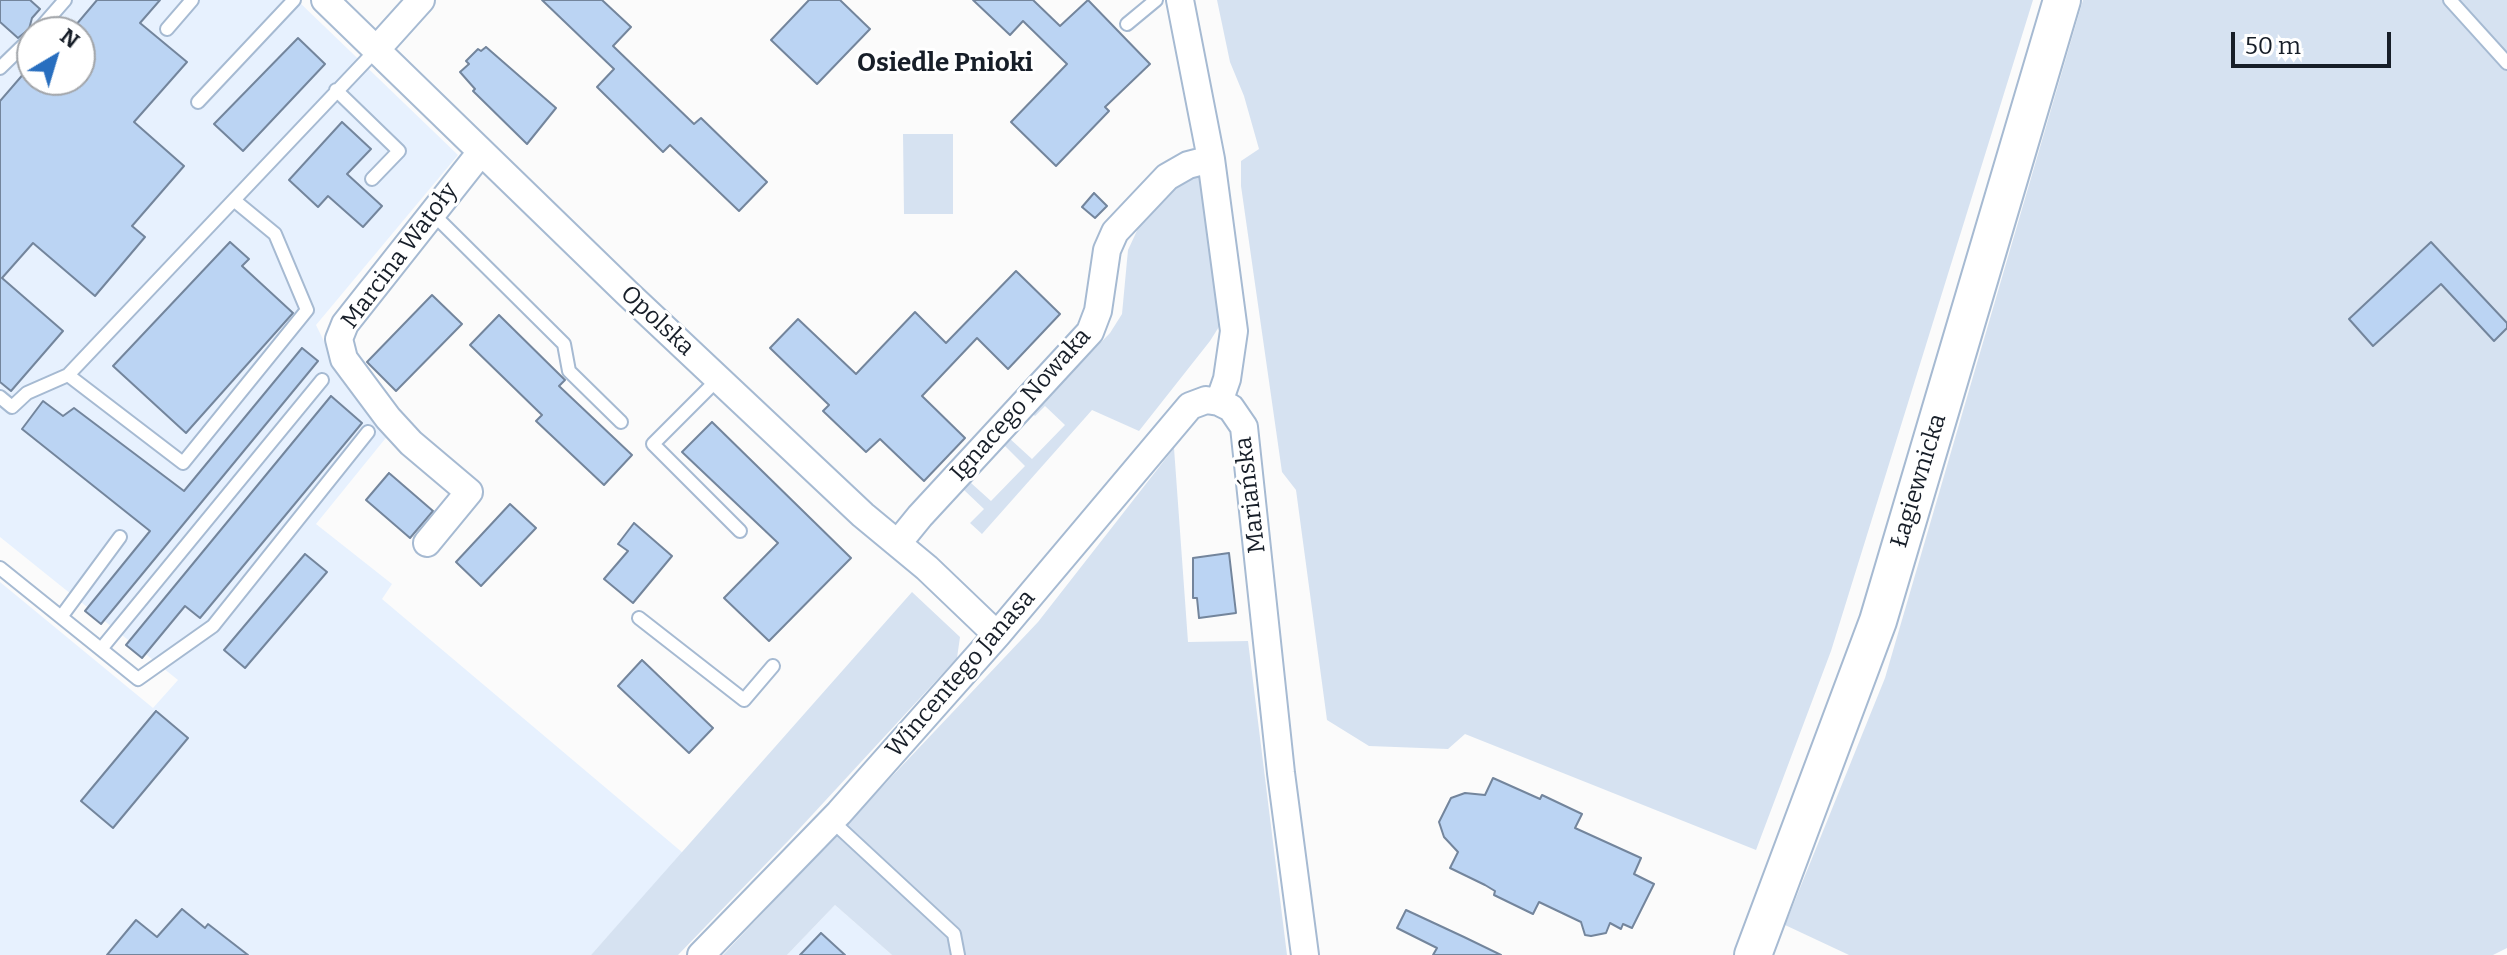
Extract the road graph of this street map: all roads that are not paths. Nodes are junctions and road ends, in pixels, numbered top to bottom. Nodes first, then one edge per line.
1 (65, 0) edge
2 (192, 0) edge
3 (294, 0) edge
4 (325, 0) edge
5 (421, 0) edge
6 (1156, 0) edge
7 (1180, 0) edge
8 (2062, 0) edge
9 (2450, 0) edge
10 (51, 16) edge
11 (1127, 24) dead end
12 (167, 29) dead end
13 (376, 50) junction
14 (16, 52) edge
15 (2507, 63) edge
16 (0, 68) edge
17 (336, 90) junction
18 (198, 102) dead end
19 (481, 152) junction
20 (1211, 159) junction
21 (372, 179) dead end
22 (235, 201) junction
23 (431, 212) junction
24 (68, 375) junction
25 (718, 379) junction
26 (322, 380) dead end
27 (0, 397) edge
28 (1219, 402) junction
29 (621, 422) dead end
30 (368, 432) dead end
31 (740, 531) dead end
32 (120, 537) dead end
33 (427, 543) dead end
34 (898, 543) junction
35 (0, 568) edge
36 (61, 617) junction
37 (639, 618) dead end
38 (997, 635) junction
39 (101, 649) junction
40 (773, 666) dead end
41 (831, 820) junction
42 (701, 955) edge
43 (958, 955) edge
44 (1305, 955) edge
45 (1753, 955) edge

1 - 10 lane
2 - 12 lane
3 - 18 lane
4 - 13 street, Opolska
5 - 13 street
6 - 11 lane
7 - 20 street
8 - 45 street, Łagiewnicka
9 - 15 lane
13 - 17 lane
13 - 19 street, Opolska
14 - 16 lane
17 - 21 lane
17 - 22 lane
19 - 23 street, Marcina Watoły
19 - 25 street, Opolska
20 - 28 street
20 - 34 street, Ignacego Nowaka
22 - 24 lane
22 - 24 lane
23 - 29 lane
23 - 33 street, Marcina Watoły
24 - 27 lane
25 - 31 lane
25 - 34 street, Opolska
26 - 39 lane
28 - 38 street, Wincentego Janasa
28 - 44 street, Mariańska
30 - 39 lane
32 - 36 lane
34 - 38 street, Opolska
35 - 36 lane
36 - 39 lane
37 - 40 lane
38 - 41 street, Wincentego Janasa
41 - 42 street, Wincentego Janasa
41 - 43 lane

